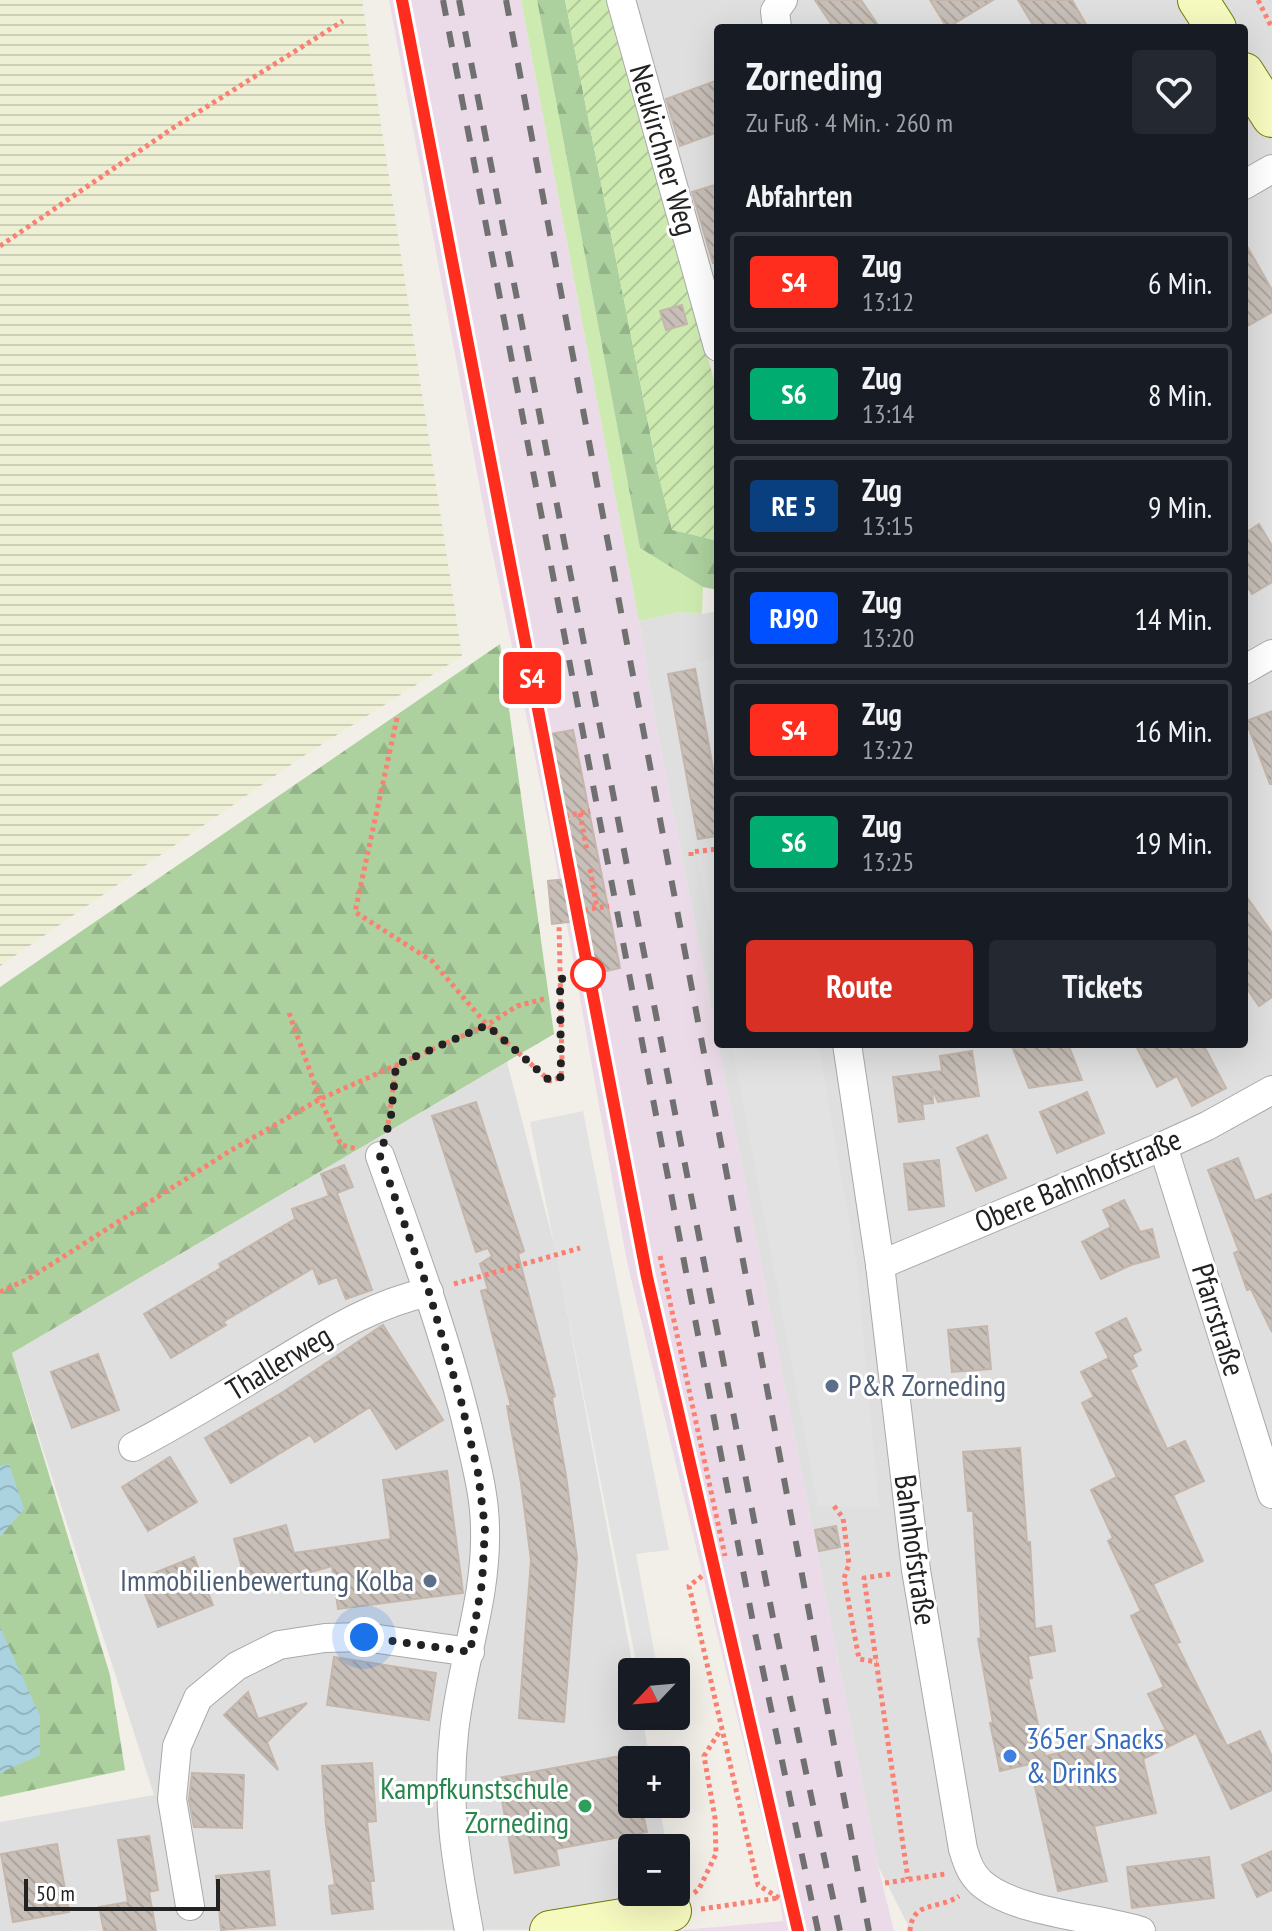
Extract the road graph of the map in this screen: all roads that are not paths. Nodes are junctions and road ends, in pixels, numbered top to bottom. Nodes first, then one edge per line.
1 (621, 0) edge
2 (783, 0) edge
3 (1198, 0) edge
4 (777, 24) edge
5 (1213, 24) edge
6 (1248, 79) edge
7 (1272, 117) edge
8 (1272, 169) edge
9 (1248, 183) edge
10 (714, 333) edge
11 (1272, 654) edge
12 (1248, 668) edge
13 (848, 1048) edge
14 (1272, 1090) edge
15 (1163, 1146) junction
16 (380, 1156) road end
17 (880, 1265) junction
18 (429, 1292) junction
19 (133, 1447) dead end
20 (1272, 1494) edge
21 (470, 1652) junction
22 (190, 1906) dead end
23 (671, 1911) road end
24 (469, 1931) edge
25 (550, 1931) edge
26 (1141, 1931) edge

1 - 10 street, Neukirchner Weg
2 - 4 street
3 - 5 street
6 - 7 street
8 - 9 street
11 - 12 street
13 - 17 street, Bahnhofstraße
14 - 15 street, Obere Bahnhofstraße
15 - 17 street, Obere Bahnhofstraße
15 - 20 street, Pfarrstraße
16 - 18 street
17 - 26 street, Bahnhofstraße
18 - 19 street, Thallerweg
18 - 21 street
21 - 22 street
21 - 24 street
23 - 25 street

